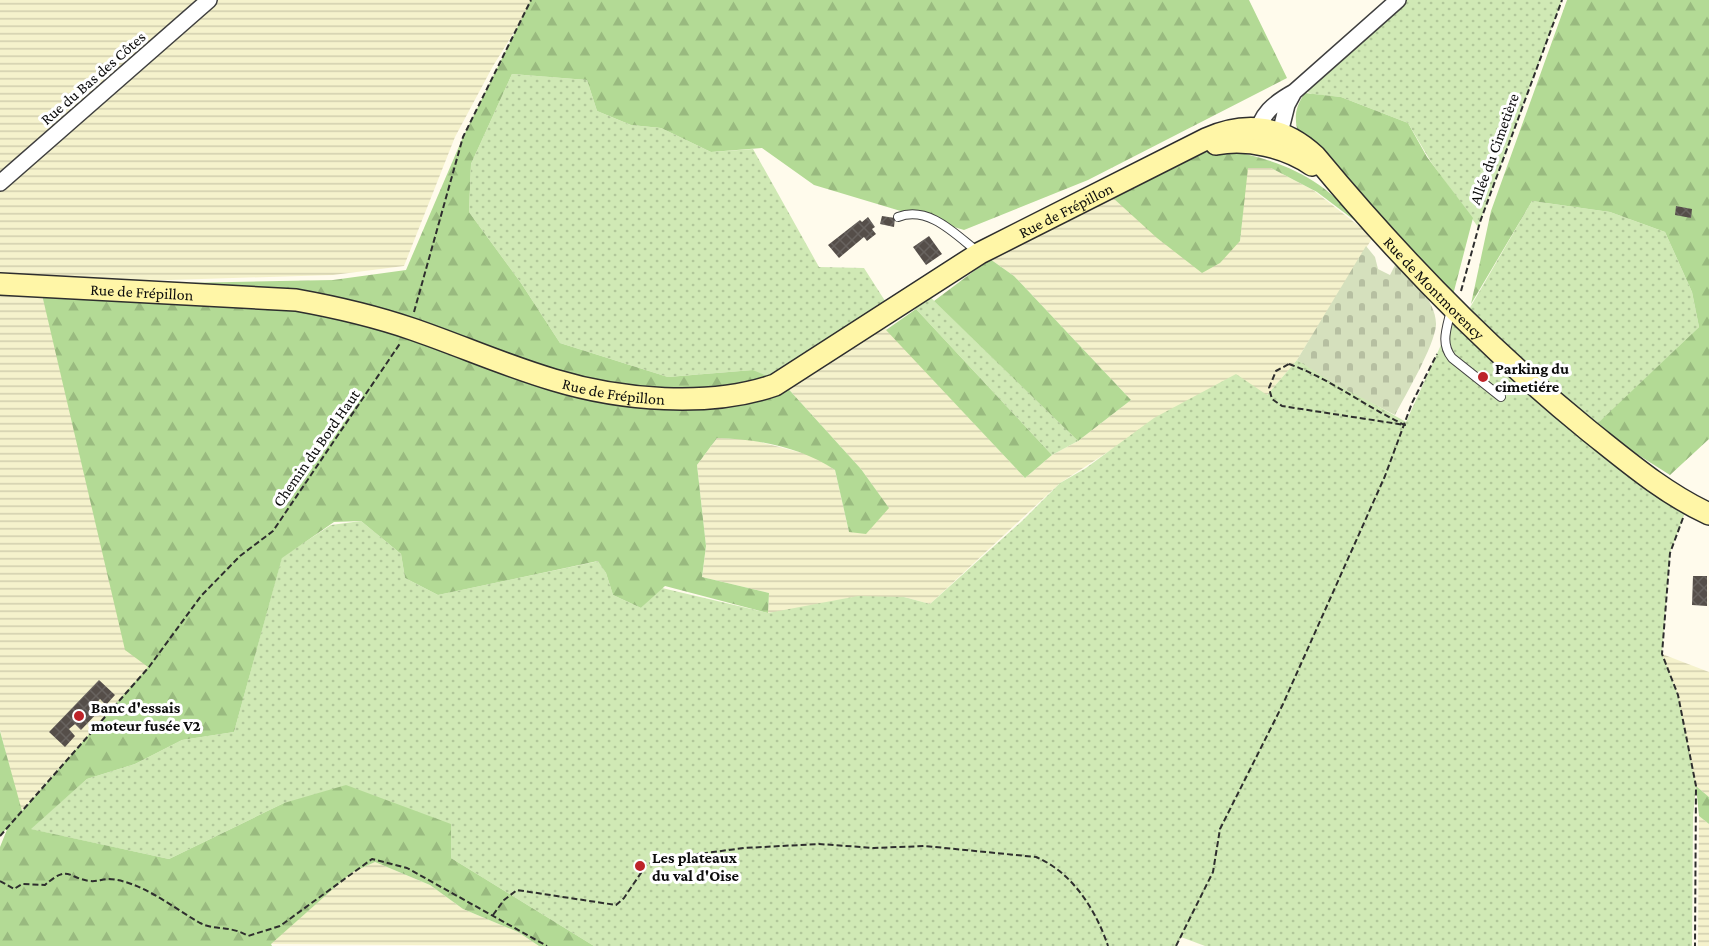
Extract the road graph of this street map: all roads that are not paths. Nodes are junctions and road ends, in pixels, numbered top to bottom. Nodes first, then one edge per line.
1 (209, 0) edge
2 (1398, 0) edge
3 (1294, 92) junction
4 (1266, 137) junction
5 (1177, 154) junction
6 (0, 183) edge
7 (898, 217) dead end
8 (980, 253) junction
9 (0, 284) edge
10 (1452, 306) junction
11 (1501, 397) dead end
12 (1709, 514) edge

1 - 6 street, Rue du Bas des Côtes
2 - 3 street
3 - 4 street
3 - 4 street
4 - 5 street, Rue de Frépillon
4 - 5 street, Rue de Frépillon
4 - 10 street, Rue de Montmorency
5 - 8 street, Rue de Frépillon
7 - 8 lane
8 - 9 street, Rue de Frépillon
10 - 11 lane
10 - 12 street, Rue de Montmorency

